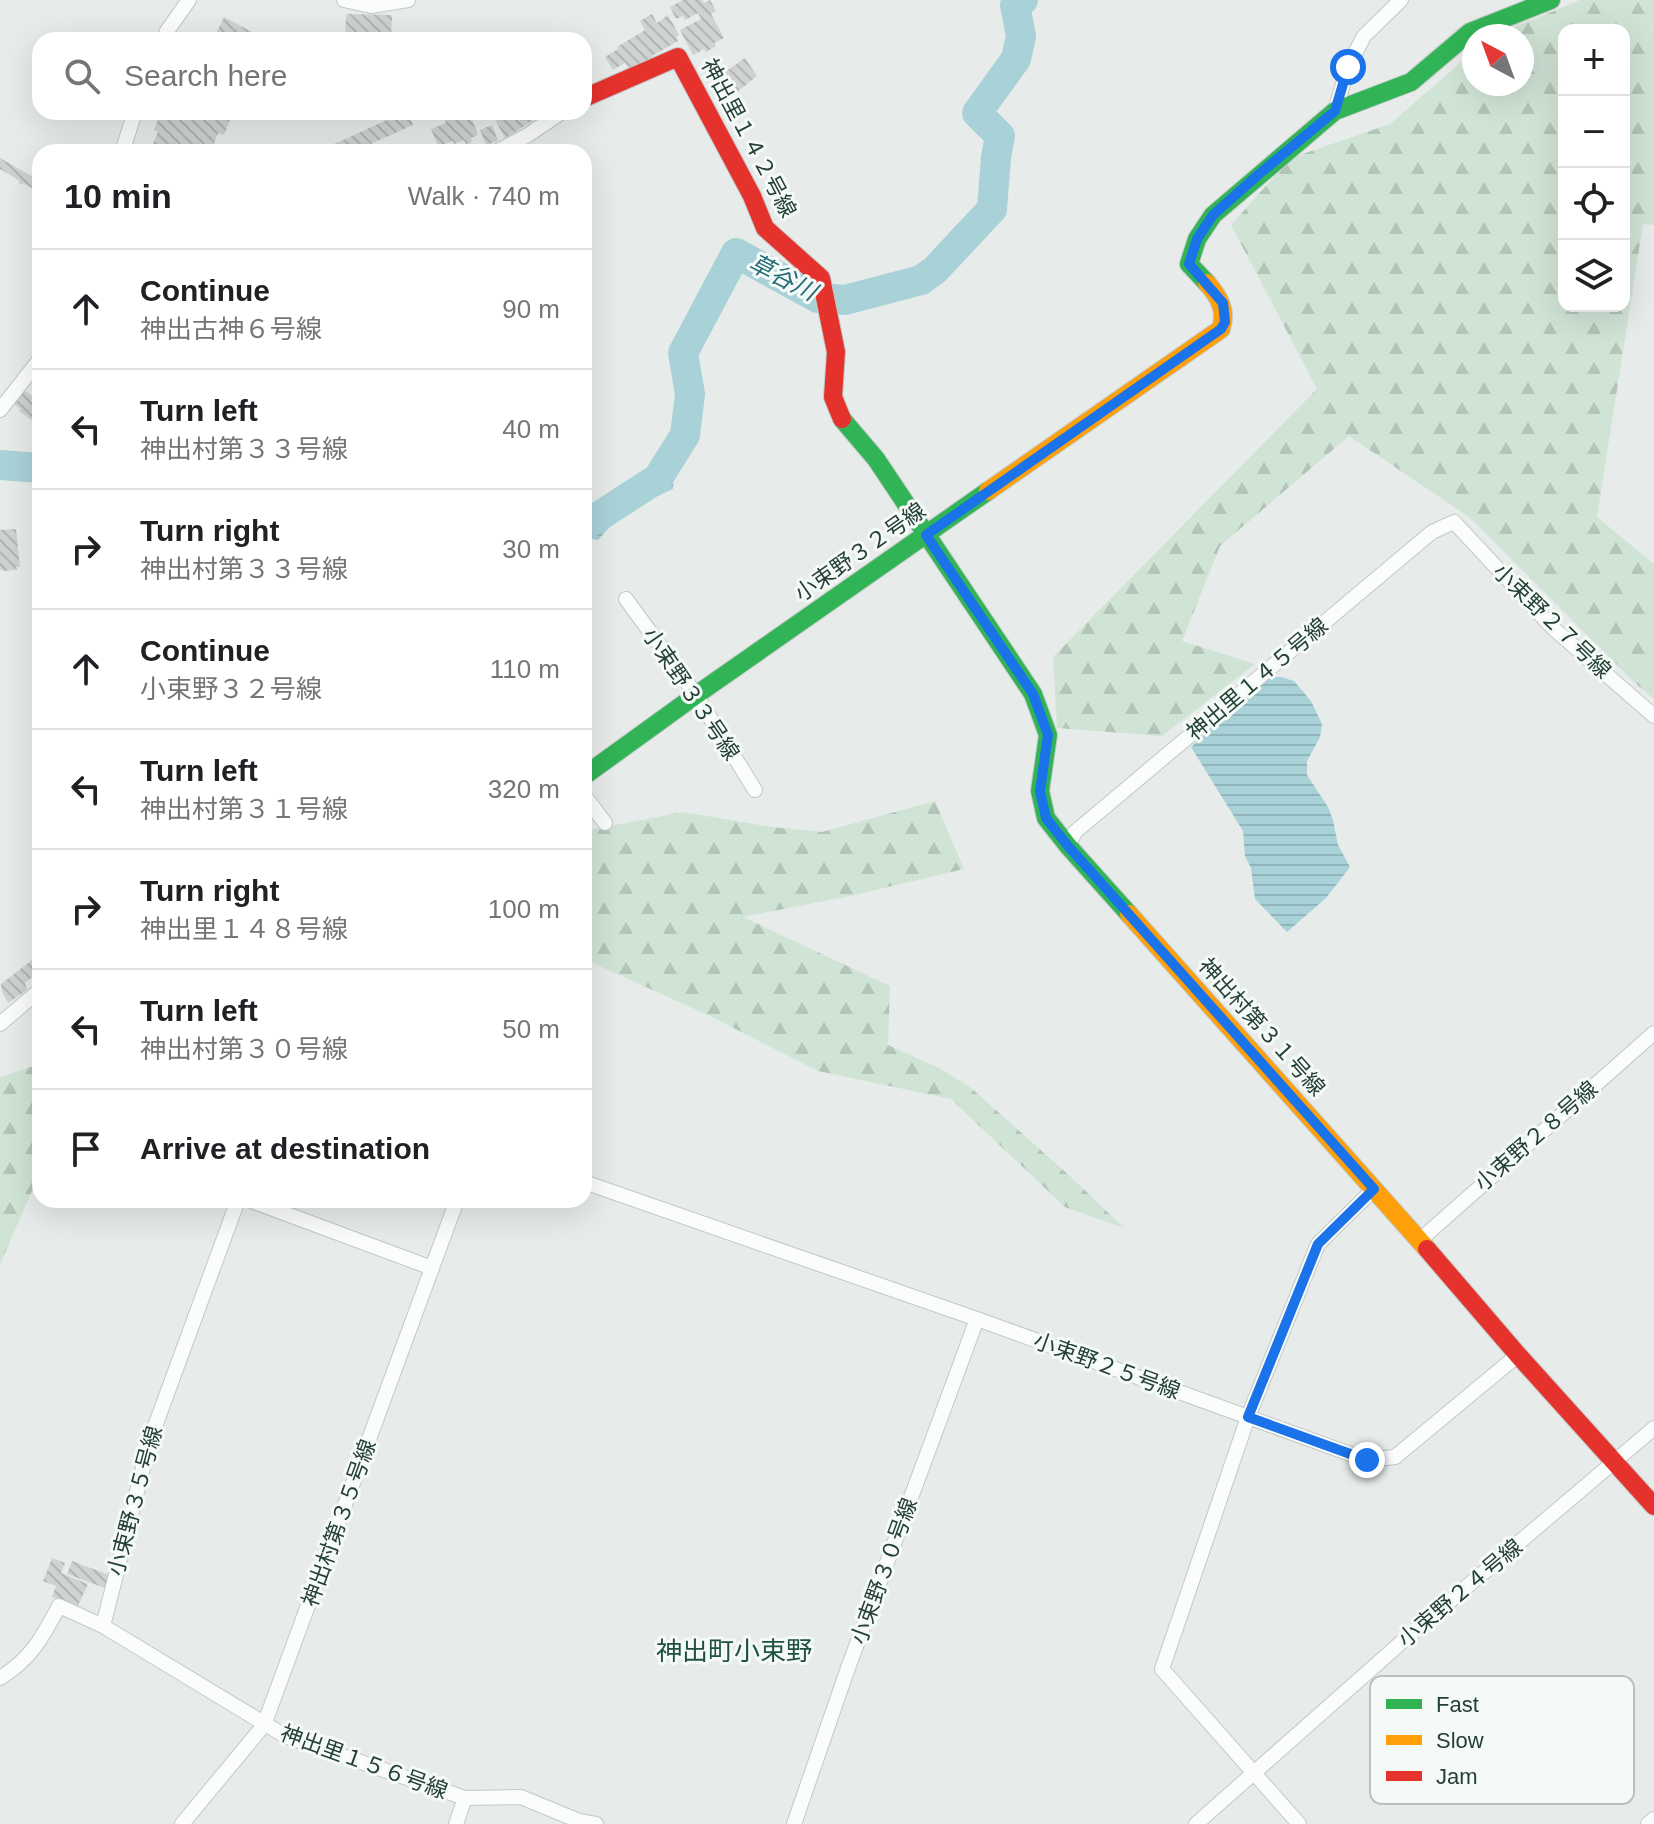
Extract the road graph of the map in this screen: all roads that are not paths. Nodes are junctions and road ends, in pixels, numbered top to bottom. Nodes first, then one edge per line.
1 (189, 0) edge
2 (344, 0) edge
3 (408, 0) edge
4 (1401, 0) edge
5 (1546, 1) edge
6 (167, 32) edge
7 (592, 95) edge
8 (1335, 111) junction
9 (132, 120) edge
10 (550, 120) edge
11 (125, 144) edge
12 (511, 144) edge
13 (32, 369) edge
14 (0, 410) edge
15 (1454, 522) joint
16 (926, 535) junction
17 (626, 599) dead end
18 (696, 695) junction
19 (1654, 716) edge
20 (592, 770) edge
21 (755, 790) dead end
22 (592, 806) edge
23 (605, 823) dead end
24 (1068, 846) junction
25 (32, 997) edge
26 (0, 1024) edge
27 (1654, 1033) edge
28 (592, 1185) edge
29 (1374, 1189) junction
30 (235, 1208) edge
31 (271, 1208) edge
32 (454, 1208) edge
33 (1420, 1240) junction
34 (432, 1268) junction
35 (977, 1319) junction
36 (1518, 1355) junction
37 (1248, 1417) junction
38 (1654, 1428) edge
39 (1615, 1462) junction
40 (1654, 1506) edge
41 (103, 1626) junction
42 (0, 1678) edge
43 (264, 1725) junction
44 (1253, 1772) junction
45 (465, 1798) junction
46 (1654, 1819) edge
47 (182, 1824) edge
48 (456, 1824) edge
49 (596, 1824) edge
50 (794, 1824) edge
51 (1196, 1824) edge
52 (1299, 1824) edge
53 (1648, 1824) edge

1 - 6 street
2 - 3 street
4 - 8 street
5 - 8 street
7 - 16 street, 神出里１４２号線
8 - 16 street, 小束野３２号線
9 - 11 street
10 - 12 street
13 - 14 street
15 - 19 street, 小束野２７号線
15 - 24 street, 神出里１４５号線
16 - 18 street, 小束野３２号線
16 - 24 street, 神出村第３１号線
17 - 18 street, 小束野３３号線
18 - 20 street, 小束野３２号線
18 - 21 street, 小束野３３号線
22 - 23 street
24 - 29 street, 神出村第３１号線
25 - 26 street
27 - 33 street, 小束野２８号線
28 - 35 street, 小束野２５号線
29 - 33 street, 神出村第３１号線
29 - 37 street
30 - 41 street, 小束野３５号線
31 - 34 street
32 - 34 street, 神出村第３５号線
33 - 36 street, 神出村第３１号線
34 - 43 street, 神出村第３５号線
35 - 37 street, 小束野２５号線
35 - 50 street, 小束野３０号線
36 - 37 street, 小束野２５号線
36 - 39 street, 神出村第３１号線
37 - 44 street
38 - 39 street, 小束野２４号線
39 - 40 street, 神出村第３１号線
39 - 44 street, 小束野２４号線
41 - 42 street
41 - 43 street
43 - 45 street, 神出里１５６号線
43 - 47 street, 神出村第３５号線
44 - 51 street, 小束野２４号線
44 - 52 street
45 - 48 street
45 - 49 street
46 - 53 street

